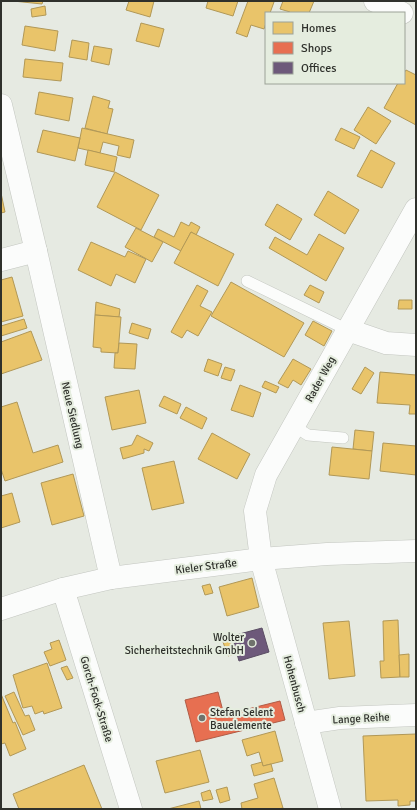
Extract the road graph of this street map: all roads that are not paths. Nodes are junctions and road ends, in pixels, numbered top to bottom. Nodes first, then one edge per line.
1 (375, 1) edge
2 (401, 12) edge
3 (405, 14) edge
4 (416, 19) edge
5 (1, 105) edge
6 (416, 209) edge
7 (36, 251) junction
8 (1, 260) edge
9 (247, 281) dead end
10 (348, 330) junction
11 (416, 345) edge
12 (294, 426) junction
13 (343, 438) dead end
14 (416, 551) edge
15 (261, 559) junction
16 (111, 578) junction
17 (64, 589) junction
18 (1, 608) edge
19 (416, 715) edge
20 (306, 723) junction
21 (131, 809) edge
22 (330, 809) edge

1 - 2 street
3 - 4 street
5 - 7 street, Neue Siedlung
6 - 10 street, Rader Weg
7 - 8 street
7 - 16 street, Neue Siedlung
9 - 10 lane
10 - 11 street
10 - 12 street, Rader Weg
12 - 13 lane
12 - 15 street, Rader Weg
14 - 15 street, Kieler Straße
15 - 16 street, Kieler Straße
15 - 20 street, Hohenbusch
16 - 17 street, Kieler Straße
17 - 18 street, Kieler Straße
17 - 21 street, Gorch-Fock-Straße
19 - 20 street, Lange Reihe
20 - 22 street, Hohenbusch

